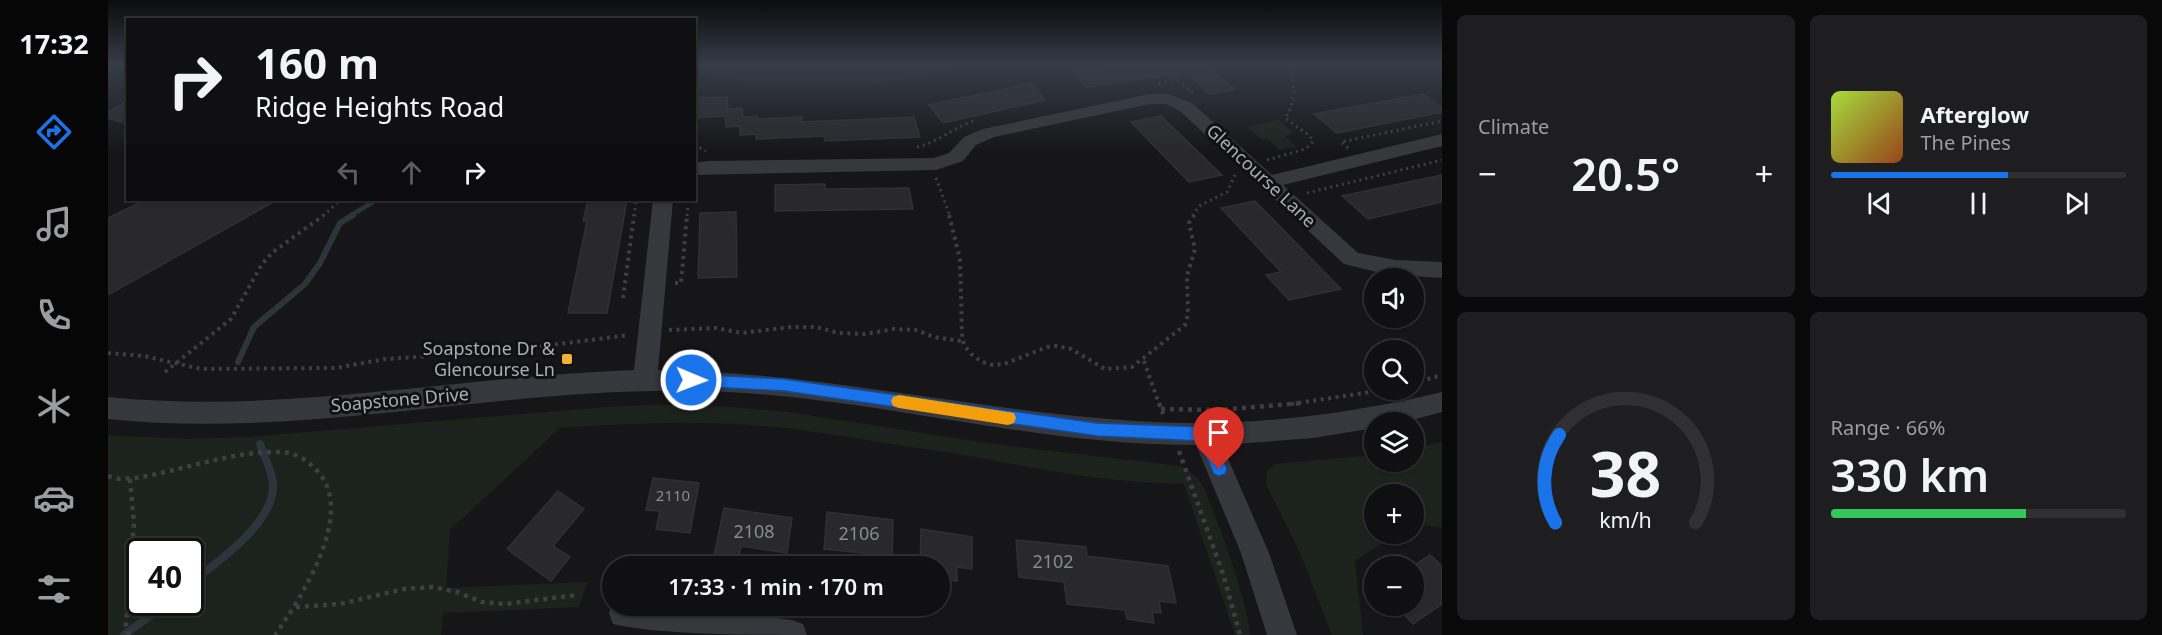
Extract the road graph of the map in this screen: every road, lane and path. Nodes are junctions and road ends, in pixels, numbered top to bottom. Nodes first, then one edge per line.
1 (1294, 94) edge
2 (985, 118) dead end
3 (1442, 140) edge
4 (696, 147) edge
5 (916, 147) dead end
6 (717, 151) dead end
7 (1442, 160) edge
8 (930, 164) junction
9 (1250, 165) junction
10 (696, 169) edge
11 (1269, 182) junction
12 (1308, 194) dead end
13 (339, 201) edge
14 (636, 201) edge
15 (663, 201) edge
16 (1442, 270) edge
17 (623, 298) dead end
18 (650, 333) junction
19 (962, 341) junction
20 (108, 353) edge
21 (175, 362) junction
22 (1144, 362) junction
23 (165, 372) dead end
24 (1442, 375) edge
25 (645, 380) junction
26 (1424, 380) edge
27 (1364, 393) edge
28 (1442, 402) edge
29 (108, 408) edge
30 (1161, 409) junction
31 (1204, 434) junction
32 (1172, 435) junction
33 (108, 476) edge
34 (130, 479) junction
35 (577, 595) dead end
36 (296, 607) junction
37 (647, 616) edge
38 (129, 635) edge
39 (275, 635) edge
40 (792, 635) edge
41 (1240, 635) edge
42 (1282, 635) edge

1 - 9 path
2 - 5 path
3 - 11 street
4 - 6 path
7 - 12 path
8 - 9 street, Glencourse Lane
8 - 10 street, Glencourse Lane
8 - 19 path
9 - 11 street, Glencourse Lane
9 - 22 path
11 - 16 street, Glencourse Lane
13 - 21 path
14 - 17 path
15 - 18 street
18 - 19 path
18 - 21 path
18 - 25 street
19 - 22 path
20 - 21 path
21 - 23 path
22 - 30 path
24 - 26 path
25 - 29 street, Soapstone Drive
25 - 32 street, Soapstone Drive
27 - 30 path
28 - 31 street, Soapstone Drive
30 - 32 path
31 - 32 street, Soapstone Drive
31 - 42 street
32 - 41 path
33 - 34 path
34 - 36 path
34 - 38 path
35 - 36 path
36 - 39 path
37 - 40 street

